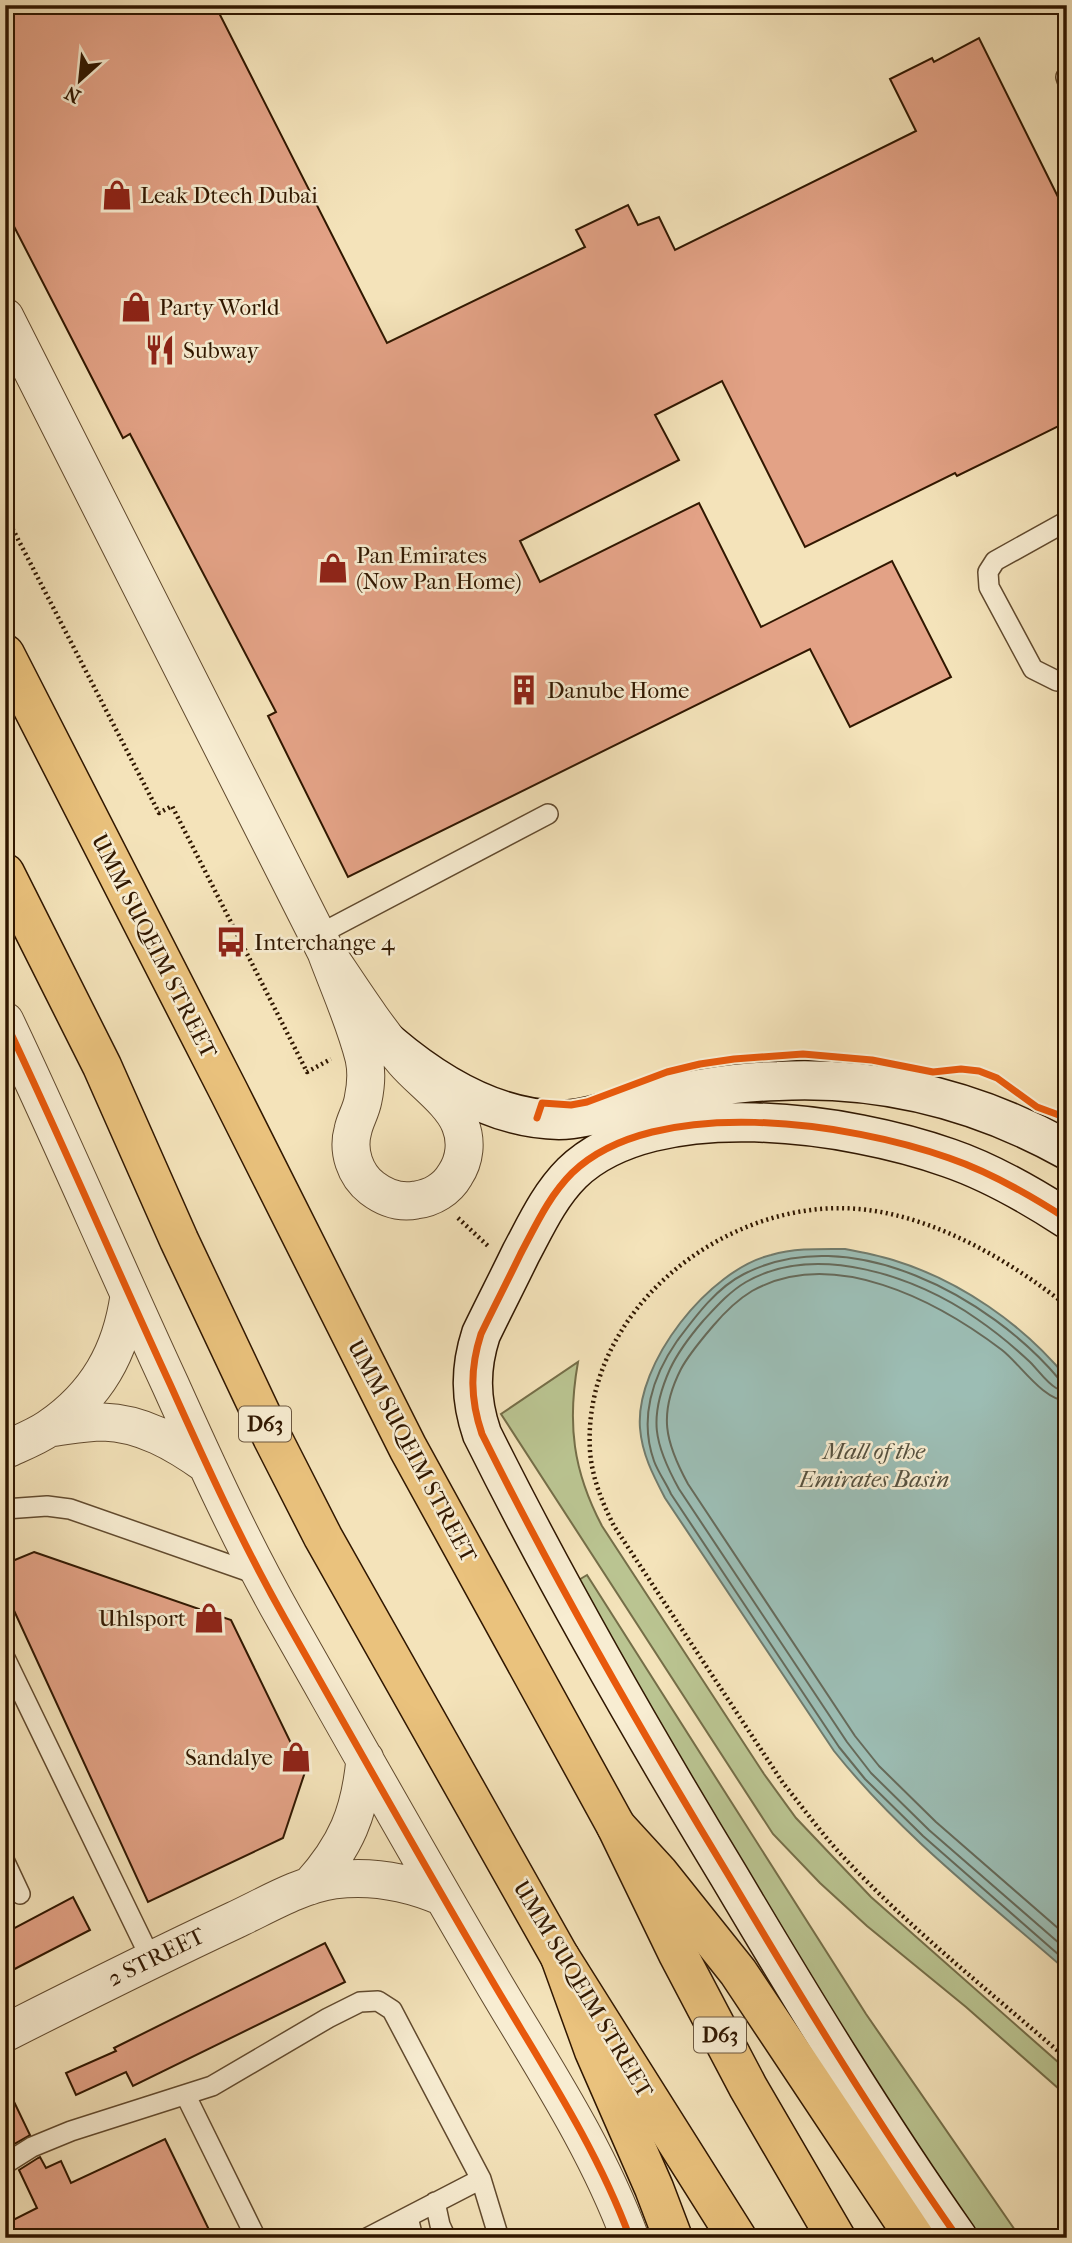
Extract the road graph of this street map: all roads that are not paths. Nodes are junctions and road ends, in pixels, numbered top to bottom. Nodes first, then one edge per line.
1 (5, 317) edge
2 (1067, 521) edge
3 (5, 654) edge
4 (1067, 681) edge
5 (548, 814) dead end
6 (5, 873) edge
7 (322, 944) junction
8 (5, 1021) edge
9 (389, 1043) junction
10 (1067, 1150) edge
11 (1064, 1213) edge
12 (129, 1296) junction
13 (49, 1428) junction
14 (5, 1450) edge
15 (206, 1465) junction
16 (5, 1509) edge
17 (262, 1576) junction
18 (5, 1658) edge
19 (365, 1759) junction
20 (616, 1826) junction
21 (5, 1862) edge
22 (310, 1886) junction
23 (20, 1894) dead end
24 (443, 1898) junction
25 (560, 1957) junction
26 (151, 1958) junction
27 (5, 2033) edge
28 (186, 2096) junction
29 (5, 2164) edge
30 (481, 2179) junction
31 (435, 2202) junction
32 (408, 2217) junction
33 (387, 2233) edge
34 (256, 2238) edge
35 (368, 2238) edge
36 (413, 2238) edge
37 (446, 2238) edge
38 (499, 2238) edge
39 (630, 2238) edge
40 (673, 2238) edge
41 (737, 2238) edge
42 (836, 2238) edge
43 (915, 2238) edge
44 (958, 2238) edge

1 - 7 street
2 - 4 lane
3 - 20 main road, UMM SUQEIM STREET / D63
5 - 7 lane
6 - 25 main road, UMM SUQEIM STREET / D63
7 - 9 street
7 - 9 street
8 - 12 street
9 - 10 street
11 - 44 street
12 - 13 street
12 - 15 street
13 - 14 street
13 - 15 street
15 - 17 street
16 - 17 lane
17 - 19 street
18 - 26 lane
19 - 22 street, 2 STREET
19 - 24 street
20 - 42 main road, UMM SUQEIM STREET / D63
20 - 43 main road
21 - 23 lane
22 - 24 street, 2 STREET
22 - 26 street, 2 STREET
24 - 39 street
25 - 40 main road
25 - 41 main road, UMM SUQEIM STREET / D63
26 - 27 street, 2 STREET
28 - 29 lane
28 - 30 lane
28 - 34 lane
30 - 31 lane
30 - 38 lane
31 - 32 lane
31 - 37 lane
32 - 33 lane
32 - 36 lane
33 - 35 lane

